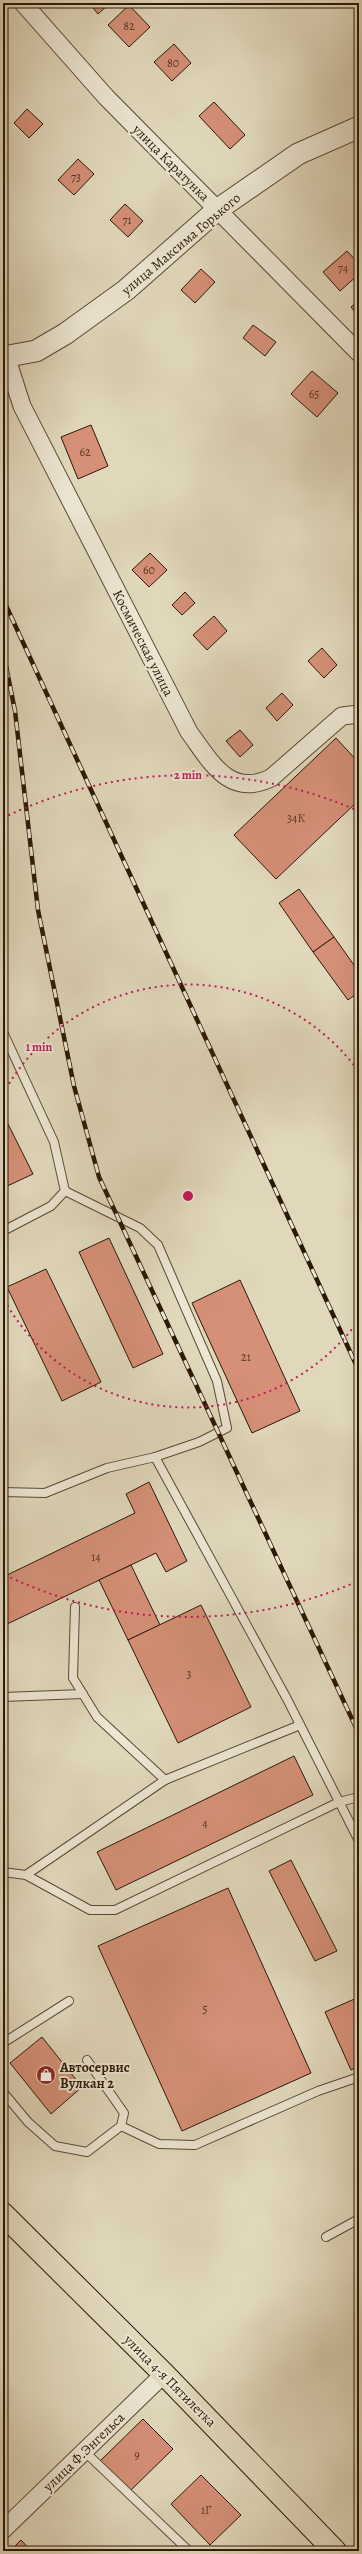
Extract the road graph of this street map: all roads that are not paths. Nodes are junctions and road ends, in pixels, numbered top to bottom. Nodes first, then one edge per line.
1 (23, 3) edge
2 (359, 127) edge
3 (217, 210) junction
4 (359, 353) edge
5 (4, 357) edge
6 (359, 714) edge
7 (3, 1032) edge
8 (65, 1191) junction
9 (3, 1231) edge
10 (155, 1457) junction
11 (3, 1492) edge
12 (75, 1607) dead end
13 (83, 1694) junction
14 (3, 1697) edge
15 (300, 1725) junction
16 (166, 1780) junction
17 (359, 1797) edge
18 (339, 1802) junction
19 (359, 1841) edge
20 (3, 1872) edge
21 (26, 1875) junction
22 (68, 2000) dead end
23 (3, 2043) edge
24 (87, 2060) dead end
25 (359, 2077) edge
26 (3, 2092) edge
27 (121, 2126) junction
28 (3, 2214) edge
29 (359, 2219) edge
30 (326, 2237) dead end
31 (164, 2374) junction
32 (84, 2451) junction
33 (3, 2530) edge
34 (359, 2546) edge
35 (189, 2551) edge
36 (335, 2551) edge
37 (356, 2551) edge

1 - 3 street, улица Каратунка
2 - 3 street, улица Максима Горького
3 - 4 street, улица Каратунка
3 - 5 street, улица Максима Горького
5 - 6 street, Космическая улица
7 - 8 lane
8 - 9 lane
8 - 10 lane
10 - 11 lane
10 - 15 lane
12 - 13 lane
13 - 14 lane
13 - 16 lane
15 - 16 lane
15 - 18 lane
16 - 21 lane
17 - 18 lane
18 - 19 lane
18 - 21 lane
20 - 21 lane
22 - 23 lane
24 - 27 lane
25 - 27 lane
26 - 27 lane
28 - 31 main road, улица 4-я Пятилетка
29 - 30 lane
31 - 32 street, улица Ф.Энгельса
31 - 36 main road, улица 4-я Пятилетка
32 - 33 street, улица Ф.Энгельса
32 - 35 lane
34 - 37 lane

